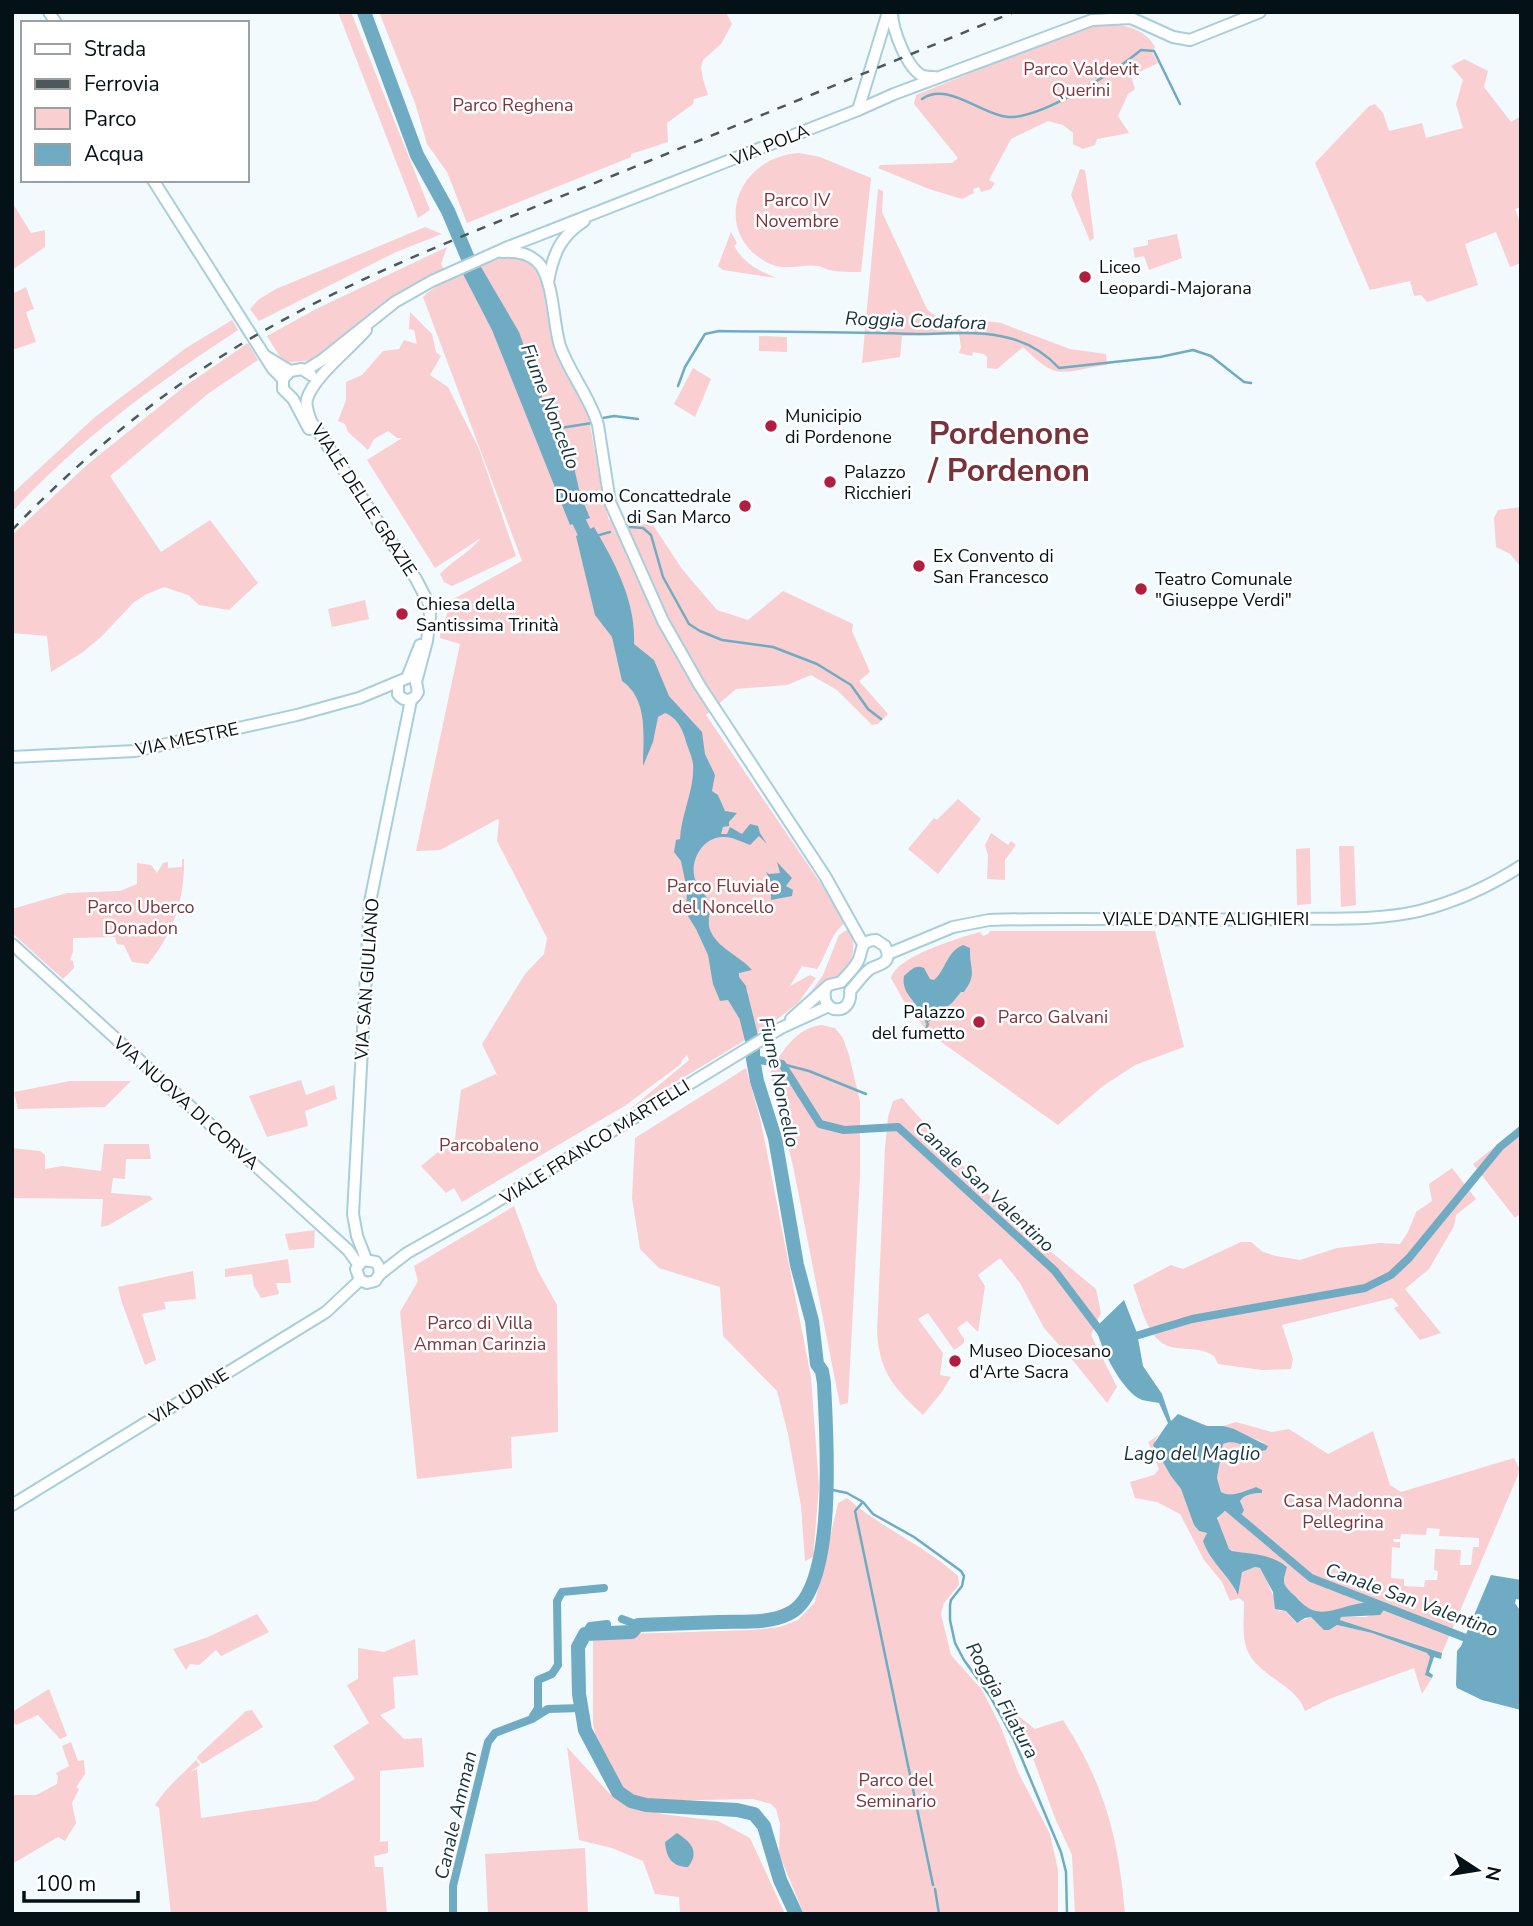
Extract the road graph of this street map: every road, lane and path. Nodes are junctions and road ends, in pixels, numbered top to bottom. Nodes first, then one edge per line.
1 (890, 12) edge
2 (1260, 12) edge
3 (937, 78) junction
4 (858, 110) junction
5 (154, 182) edge
6 (596, 214) junction
7 (494, 255) junction
8 (548, 282) junction
9 (377, 317) junction
10 (306, 370) junction
11 (286, 375) junction
12 (310, 392) junction
13 (293, 399) junction
14 (405, 685) junction
15 (411, 700) junction
16 (12, 757) edge
17 (1521, 866) edge
18 (12, 944) edge
19 (863, 944) junction
20 (888, 954) junction
21 (859, 958) junction
22 (871, 968) junction
23 (841, 982) junction
24 (825, 991) junction
25 (850, 991) junction
26 (829, 1006) junction
27 (781, 1028) junction
28 (362, 1261) junction
29 (379, 1269) junction
30 (360, 1280) junction
31 (12, 1505) edge

1 - 3 main road
1 - 4 main road
2 - 3 main road, VIA POLA
3 - 4 main road, VIA POLA
4 - 6 main road, VIA POLA
5 - 11 main road, VIALE DELLE GRAZIE
6 - 7 main road, VIA POLA
6 - 8 main road
7 - 8 main road
7 - 9 main road, VIA POLA
8 - 19 main road
9 - 10 main road, VIA POLA
9 - 12 main road, VIA POLA
10 - 11 main road
10 - 12 main road, VIALE DELLE GRAZIE
11 - 13 main road, VIALE DELLE GRAZIE
12 - 13 main road
12 - 14 main road, VIALE DELLE GRAZIE
13 - 14 main road, VIALE DELLE GRAZIE
14 - 15 main road
14 - 15 main road, VIA SAN GIULIANO
14 - 16 main road, VIA MESTRE
15 - 28 main road, VIA SAN GIULIANO
17 - 20 main road, VIALE DANTE ALIGHIERI
18 - 28 main road, VIA NUOVA DI CORVA
19 - 20 main road
19 - 21 main road, VIALE FRANCO MARTELLI
20 - 22 main road, VIALE FRANCO MARTELLI
21 - 22 main road
21 - 23 main road, VIALE FRANCO MARTELLI
22 - 25 main road, VIALE FRANCO MARTELLI
23 - 24 main road, VIALE FRANCO MARTELLI
23 - 25 main road
24 - 26 main road
24 - 27 main road, VIALE FRANCO MARTELLI
25 - 26 main road, VIALE FRANCO MARTELLI
26 - 27 main road, VIALE FRANCO MARTELLI
27 - 29 main road, VIALE FRANCO MARTELLI
28 - 29 main road
28 - 30 main road
29 - 30 main road, VIA UDINE
30 - 31 main road, VIA UDINE

